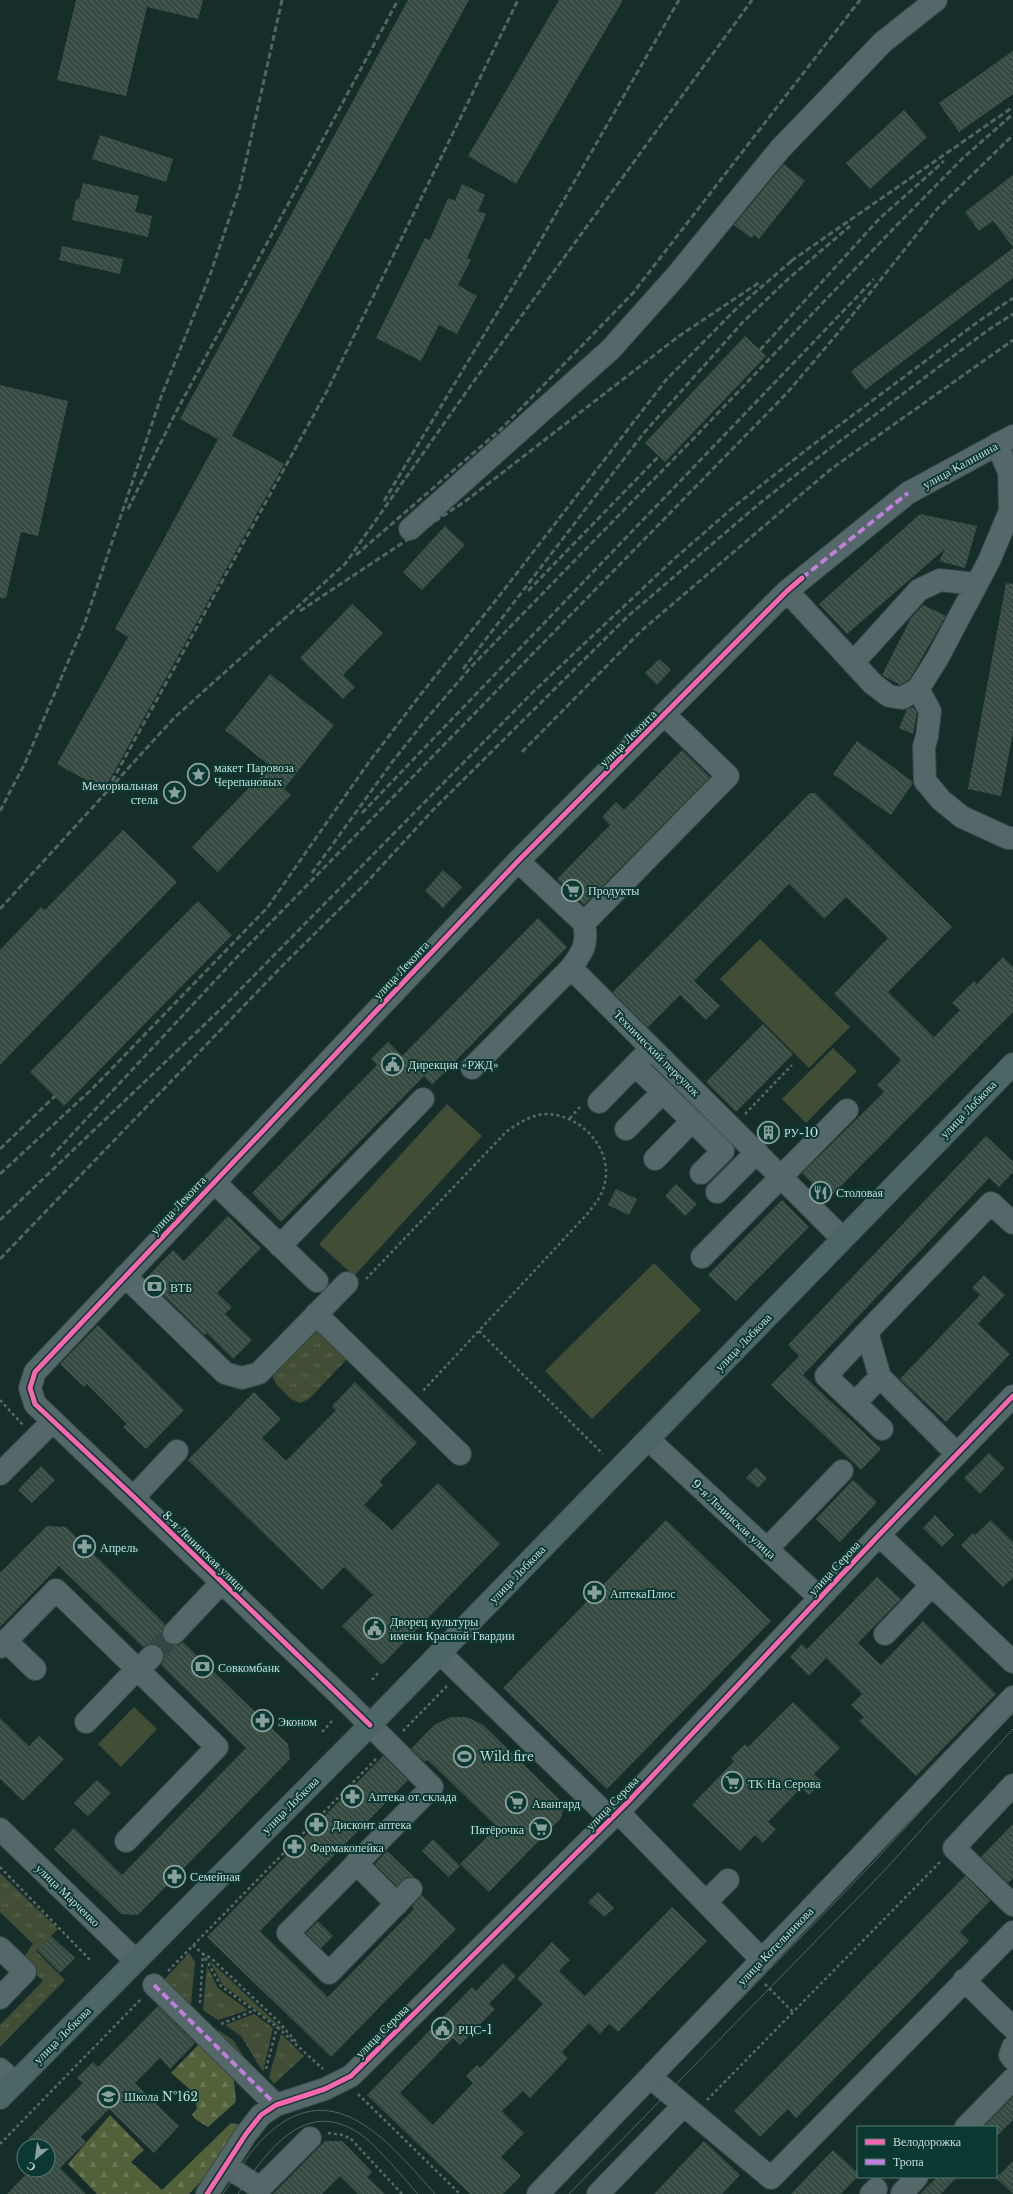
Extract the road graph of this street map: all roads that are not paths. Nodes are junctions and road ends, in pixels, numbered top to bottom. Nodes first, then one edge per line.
1 (936, 0) edge
2 (1005, 440) edge
3 (908, 493) joint
4 (1011, 511) edge
5 (410, 529) dead end
6 (976, 584) junction
7 (795, 585) junction
8 (852, 661) junction
9 (918, 689) junction
10 (665, 715) junction
11 (1013, 838) edge
12 (518, 861) junction
13 (584, 923) junction
14 (571, 968) junction
15 (652, 1049) junction
16 (1013, 1064) edge
17 (635, 1065) junction
18 (472, 1068) dead end
19 (663, 1092) junction
20 (423, 1099) dead end
21 (590, 1104) road end
22 (847, 1110) dead end
23 (692, 1121) junction
24 (626, 1129) dead end
25 (757, 1152) junction
26 (655, 1159) dead end
27 (701, 1172) dead end
28 (781, 1176) junction
29 (214, 1182) junction
30 (717, 1192) dead end
31 (1009, 1212) edge
32 (842, 1238) junction
33 (280, 1246) junction
34 (702, 1257) dead end
35 (125, 1276) junction
36 (317, 1281) dead end
37 (355, 1283) road end
38 (316, 1314) junction
39 (867, 1332) junction
40 (880, 1377) junction
41 (30, 1388) joint
42 (1013, 1396) edge
43 (855, 1403) junction
44 (53, 1421) junction
45 (882, 1428) dead end
46 (649, 1440) junction
47 (177, 1451) dead end
48 (956, 1453) junction
49 (460, 1454) dead end
50 (842, 1471) dead end
51 (0, 1474) edge
52 (134, 1497) junction
53 (879, 1535) junction
54 (767, 1549) junction
55 (222, 1582) junction
56 (932, 1586) junction
57 (820, 1598) junction
58 (174, 1633) tunnel mouth
59 (885, 1634) dead end
60 (3, 1644) edge
61 (440, 1652) junction
62 (1013, 1662) edge
63 (142, 1666) junction
64 (35, 1669) dead end
65 (1013, 1697) edge
66 (86, 1722) dead end
67 (370, 1725) junction
68 (1013, 1785) edge
69 (615, 1816) junction
70 (3, 1838) edge
71 (126, 1841) dead end
72 (356, 1863) junction
73 (728, 1880) dead end
74 (706, 1902) junction
75 (1013, 1906) edge
76 (1013, 1932) edge
77 (0, 1948) edge
78 (136, 1961) junction
79 (757, 1965) junction
80 (964, 1980) junction
81 (154, 1985) road end
82 (0, 1998) edge
83 (1013, 2028) edge
84 (1013, 2047) edge
85 (1013, 2059) edge
86 (650, 2077) junction
87 (1013, 2079) edge
88 (5, 2083) edge
89 (276, 2105) junction
90 (688, 2110) junction
91 (967, 2126) edge
92 (310, 2138) road end
93 (226, 2166) junction
94 (916, 2178) edge
95 (902, 2193) dead end
96 (207, 2194) edge
97 (538, 2194) edge
98 (598, 2194) edge

1 - 5 street
2 - 3 street, улица Калинина
2 - 4 street
3 - 7 street, улица Леконта
4 - 6 street
6 - 8 street
6 - 9 street
7 - 8 street
7 - 10 street, улица Леконта
8 - 9 street
9 - 11 street
10 - 12 street, улица Леконта
10 - 13 street
12 - 13 street
12 - 29 street, улица Леконта
13 - 14 street
14 - 15 street, Технический переулок
14 - 18 street
15 - 17 street
15 - 25 street, Технический переулок
16 - 32 main road, улица Лобкова
17 - 19 street
17 - 21 street
19 - 23 street
19 - 24 street
20 - 33 street
22 - 28 street
23 - 26 street
23 - 27 street
25 - 28 street, Технический переулок
25 - 30 street
28 - 32 street, Технический переулок
28 - 34 street
29 - 33 street
29 - 35 street, улица Леконта
31 - 39 street
32 - 46 main road, улица Лобкова
33 - 36 street
35 - 38 street
35 - 41 street, улица Леконта
37 - 38 street
38 - 49 street
39 - 40 street
39 - 43 street
40 - 43 street
40 - 48 street
41 - 44 street, 8-я Ленинская улица
42 - 48 street, улица Серова
43 - 45 street
44 - 51 street
44 - 52 street, 8-я Ленинская улица
46 - 54 street, 9-я Ленинская улица
46 - 61 main road, улица Лобкова
47 - 52 street
48 - 53 street, улица Серова
50 - 54 street
52 - 55 street, 8-я Ленинская улица
53 - 56 street
53 - 57 street, улица Серова
54 - 57 street, 9-я Ленинская улица
55 - 58 street
55 - 67 street, 8-я Ленинская улица
56 - 59 street
56 - 62 street
57 - 69 street, улица Серова
60 - 63 street
60 - 64 street
61 - 67 main road, улица Лобкова
61 - 69 street
63 - 66 street
63 - 71 street
65 - 79 street, улица Котельникова
67 - 72 street, 8-я Ленинская улица
67 - 78 main road, улица Лобкова
68 - 75 street
69 - 74 street
69 - 89 street, улица Серова
70 - 78 street, улица Марченко
72 - 72 street
73 - 74 street
74 - 79 street
76 - 80 street
77 - 82 street
78 - 88 main road, улица Лобкова
79 - 86 street, улица Котельникова
80 - 83 street
80 - 90 street
81 - 89 street
84 - 85 street
86 - 90 street
86 - 97 street, улица Котельникова
87 - 91 street
89 - 93 street, улица Серова
90 - 98 street
92 - 93 street
93 - 96 street, улица Серова
94 - 95 street

